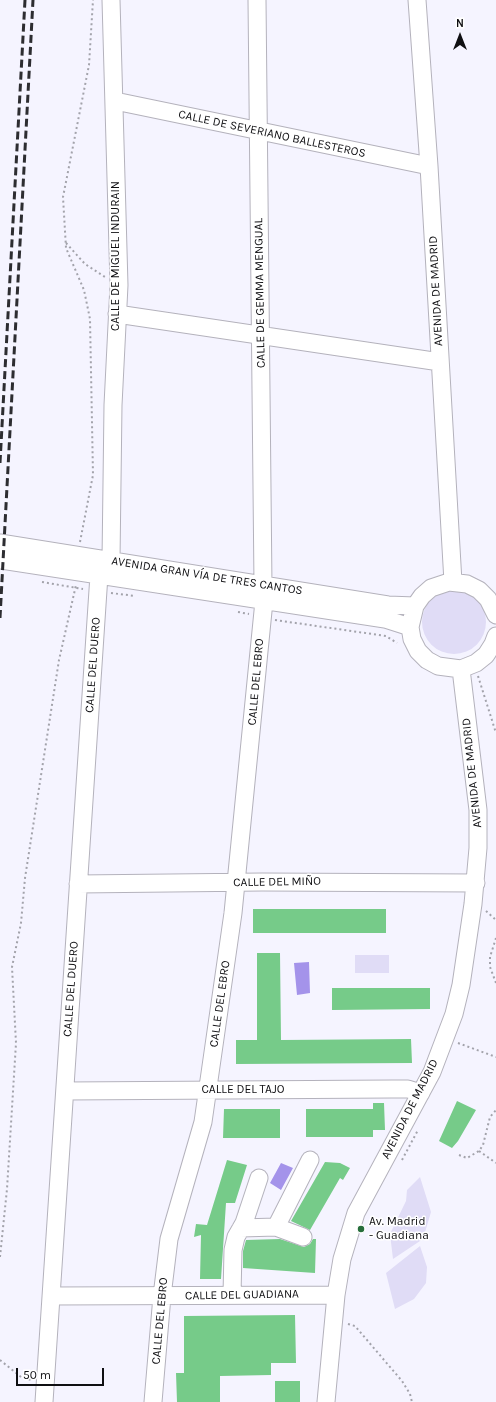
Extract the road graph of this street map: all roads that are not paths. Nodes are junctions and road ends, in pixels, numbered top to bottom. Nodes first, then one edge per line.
1 (111, 0) edge
2 (257, 0) edge
3 (417, 0) edge
4 (115, 101) junction
5 (258, 131) junction
6 (429, 166) junction
7 (117, 314) junction
8 (260, 336) junction
9 (440, 362) junction
10 (0, 543) edge
11 (0, 560) edge
12 (111, 560) junction
13 (453, 582) junction
14 (99, 583) junction
15 (263, 601) junction
16 (415, 606) junction
17 (496, 612) edge
18 (410, 627) junction
19 (496, 636) edge
20 (461, 669) junction
21 (237, 883) junction
22 (476, 883) junction
23 (78, 884) junction
24 (208, 1090) junction
25 (64, 1091) junction
26 (421, 1093) junction
27 (310, 1160) dead end
28 (259, 1178) dead end
29 (276, 1227) junction
30 (241, 1228) junction
31 (303, 1237) dead end
32 (232, 1295) junction
33 (336, 1295) junction
34 (51, 1296) junction
35 (162, 1296) junction
36 (44, 1402) edge
37 (153, 1402) edge
38 (326, 1402) edge

1 - 4 street, CALLE DE MIGUEL INDURAIN
2 - 5 street, CALLE DE GEMMA MENGUAL
3 - 6 street, AVENIDA DE MADRID
4 - 5 street, CALLE DE SEVERIANO BALLESTEROS
4 - 7 street, CALLE DE MIGUEL INDURAIN
5 - 6 street, CALLE DE SEVERIANO BALLESTEROS
5 - 8 street, CALLE DE GEMMA MENGUAL
6 - 9 street, AVENIDA DE MADRID
7 - 8 street
7 - 12 street, CALLE DE MIGUEL INDURAIN
8 - 9 street
8 - 15 street, CALLE DE GEMMA MENGUAL
9 - 13 street, AVENIDA DE MADRID
10 - 12 street, AVENIDA GRAN VÍA DE TRES CANTOS
11 - 14 street, AVENIDA GRAN VÍA DE TRES CANTOS
12 - 15 street, AVENIDA GRAN VÍA DE TRES CANTOS
13 - 16 street
13 - 17 street
14 - 15 street, AVENIDA GRAN VÍA DE TRES CANTOS
14 - 23 street, CALLE DEL DUERO
15 - 16 street, AVENIDA GRAN VÍA DE TRES CANTOS
15 - 18 street, AVENIDA GRAN VÍA DE TRES CANTOS
15 - 21 street, CALLE DEL EBRO
16 - 18 street
18 - 20 street
19 - 20 street
20 - 22 street, AVENIDA DE MADRID
21 - 22 street, CALLE DEL MIÑO
21 - 23 street, CALLE DEL MIÑO
21 - 24 street, CALLE DEL EBRO
22 - 26 street, AVENIDA DE MADRID
23 - 25 street, CALLE DEL DUERO
24 - 25 street, CALLE DEL TAJO
24 - 26 street, CALLE DEL TAJO
24 - 35 street, CALLE DEL EBRO
25 - 34 street, CALLE DEL DUERO
26 - 33 street, AVENIDA DE MADRID
27 - 29 street
28 - 30 street
29 - 30 street
29 - 31 street
30 - 32 street
32 - 33 street, CALLE DEL GUADIANA
32 - 35 street, CALLE DEL GUADIANA
33 - 38 street, AVENIDA DE MADRID
34 - 35 street, CALLE DEL GUADIANA
34 - 36 street, CALLE DEL DUERO
35 - 37 street, CALLE DEL EBRO

